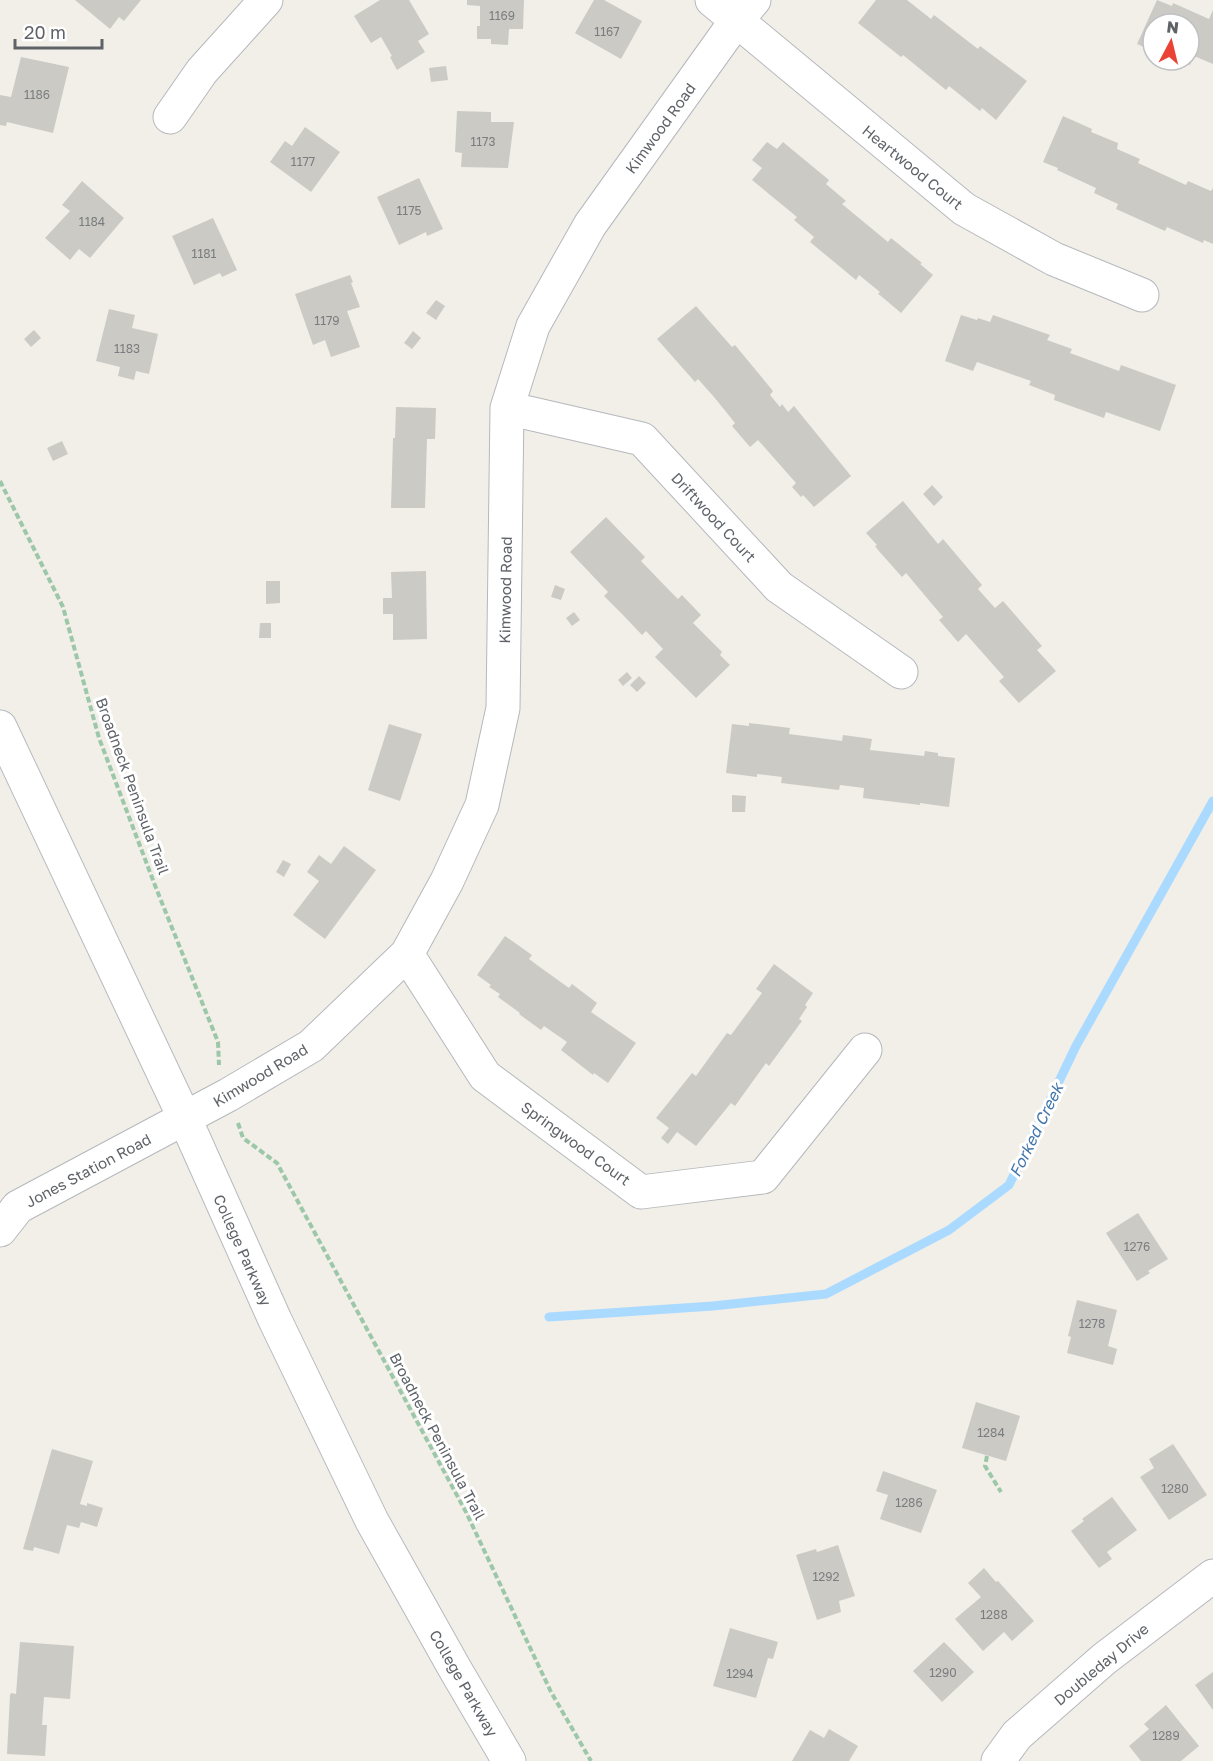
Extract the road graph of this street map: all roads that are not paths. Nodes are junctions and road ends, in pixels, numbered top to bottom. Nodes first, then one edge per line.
1 (266, 0) edge
2 (712, 0) edge
3 (745, 11) edge
4 (170, 117) dead end
5 (1142, 295) dead end
6 (507, 408) junction
7 (901, 672) dead end
8 (0, 727) edge
9 (407, 954) junction
10 (865, 1050) dead end
11 (185, 1119) junction
12 (0, 1230) edge
13 (1213, 1576) edge
14 (509, 1761) edge
15 (998, 1761) edge

1 - 4 street
2 - 3 street, Heartwood Court
3 - 5 street, Heartwood Court
3 - 6 street, Kimwood Road
6 - 7 street, Driftwood Court
6 - 9 street, Kimwood Road
8 - 11 street, College Parkway
9 - 10 street, Springwood Court
9 - 11 street, Kimwood Road
11 - 12 street, Jones Station Road
11 - 14 street, College Parkway
13 - 15 street, Doubleday Drive

